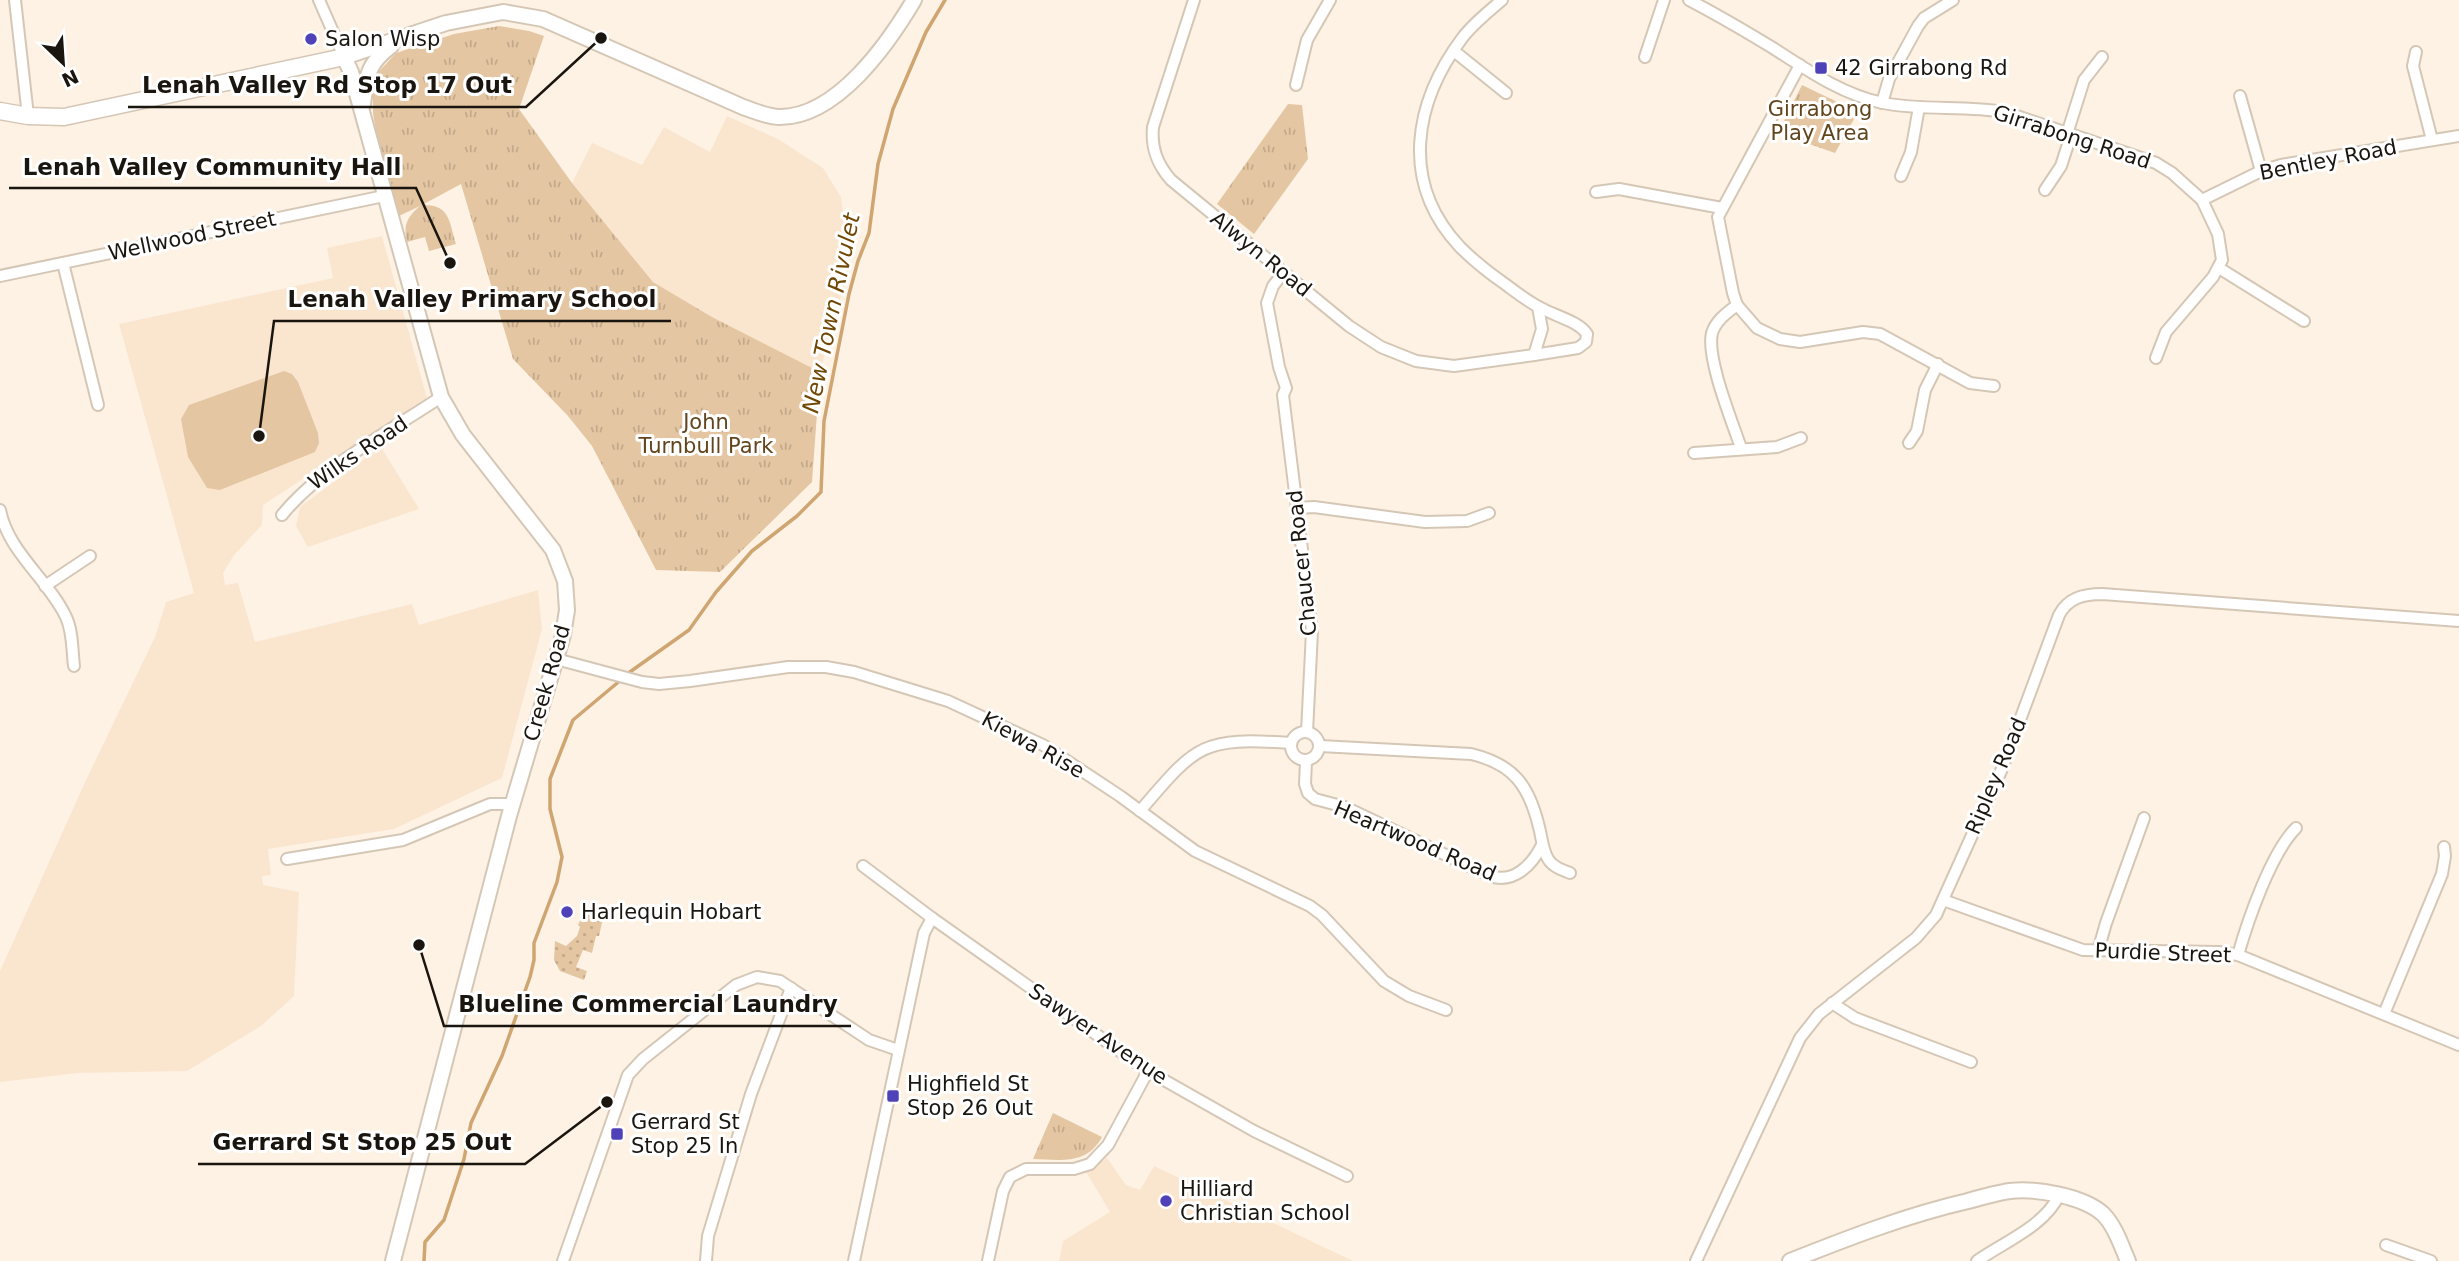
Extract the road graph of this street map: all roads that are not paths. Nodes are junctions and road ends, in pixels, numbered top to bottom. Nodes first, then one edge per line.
1 (15, 0) edge
2 (319, 0) edge
3 (914, 0) edge
4 (1194, 0) edge
5 (1330, 0) edge
6 (1502, 0) edge
7 (1664, 0) edge
8 (1689, 0) edge
9 (1952, 0) edge
10 (1933, 5) edge
11 (506, 6) edge
12 (400, 39) junction
13 (1454, 51) junction
14 (2416, 52) dead end
15 (344, 57) junction
16 (2102, 57) dead end
17 (1645, 58) dead end
18 (1800, 65) junction
19 (1296, 85) dead end
20 (1506, 93) dead end
21 (2240, 96) dead end
22 (1882, 103) junction
23 (1919, 107) junction
24 (0, 111) edge
25 (361, 112) junction
26 (28, 117) junction
27 (2069, 135) junction
28 (2459, 135) edge
29 (2432, 140) junction
30 (2261, 170) junction
31 (1901, 176) dead end
32 (2045, 190) dead end
33 (1596, 192) dead end
34 (384, 196) junction
35 (2202, 200) junction
36 (1722, 208) junction
37 (63, 263) junction
38 (2219, 268) junction
39 (1283, 273) junction
40 (0, 276) edge
41 (1737, 305) junction
42 (1538, 307) junction
43 (2304, 321) dead end
44 (1534, 355) junction
45 (2156, 358) dead end
46 (1938, 364) junction
47 (1994, 386) dead end
48 (441, 397) junction
49 (98, 405) dead end
50 (1801, 438) dead end
51 (1909, 443) dead end
52 (1741, 448) junction
53 (1694, 453) dead end
54 (1298, 508) junction
55 (0, 510) edge
56 (1489, 513) dead end
57 (282, 515) dead end
58 (3, 533) edge
59 (90, 556) dead end
60 (45, 586) junction
61 (2459, 621) edge
62 (556, 659) junction
63 (74, 666) dead end
64 (1307, 732) junction
65 (1291, 743) junction
66 (1320, 746) junction
67 (1306, 761) junction
68 (512, 804) junction
69 (1140, 811) junction
70 (2144, 818) dead end
71 (2296, 828) dead end
72 (1542, 845) junction
73 (2444, 847) dead end
74 (287, 859) dead end
75 (863, 866) dead end
76 (1570, 873) dead end
77 (1943, 900) junction
78 (932, 918) junction
79 (2098, 951) junction
80 (2238, 955) junction
81 (791, 988) junction
82 (1832, 1003) junction
83 (1446, 1010) dead end
84 (2384, 1014) junction
85 (2459, 1045) edge
86 (898, 1050) junction
87 (1971, 1062) dead end
88 (1148, 1071) junction
89 (1347, 1176) dead end
90 (2059, 1195) junction
91 (2386, 1245) dead end
92 (393, 1261) edge
93 (563, 1261) edge
94 (706, 1261) edge
95 (853, 1261) edge
96 (988, 1261) edge
97 (1696, 1261) edge
98 (1790, 1261) edge
99 (1977, 1261) edge
100 (2128, 1261) edge
101 (2431, 1261) edge

1 - 26 street
2 - 15 street
3 - 11 street
4 - 39 street, Alwyn Road
5 - 19 street
6 - 13 street
7 - 17 street
8 - 18 street, Girrabong Road
9 - 10 street
10 - 22 street
11 - 12 street
12 - 15 street
12 - 25 street
13 - 20 street
13 - 42 street
14 - 29 street
15 - 25 street, Creek Road
15 - 26 main road
16 - 27 street
18 - 22 street, Girrabong Road
18 - 36 street
21 - 30 street
22 - 23 street, Girrabong Road
23 - 27 street, Girrabong Road
23 - 31 street
24 - 26 main road
25 - 34 street, Creek Road
27 - 32 street
27 - 35 street, Girrabong Road
28 - 29 street, Bentley Road
29 - 30 street, Bentley Road
30 - 35 street, Bentley Road
33 - 36 street
34 - 37 street, Wellwood Street
34 - 48 street, Creek Road
35 - 38 street, Girrabong Road
36 - 41 street
37 - 40 street, Wellwood Street
37 - 49 street
38 - 43 street
38 - 45 street
39 - 44 street, Alwyn Road
39 - 54 street, Chaucer Road
41 - 46 street
41 - 52 street
42 - 44 street
42 - 44 street, Alwyn Road
46 - 47 street
46 - 51 street
48 - 57 street, Wilks Road
48 - 62 street, Creek Road
50 - 52 street
52 - 53 street
54 - 56 street
54 - 64 street, Chaucer Road
55 - 58 street
58 - 60 street
59 - 60 street
60 - 63 street
61 - 77 street, Ripley Road
62 - 68 street, Creek Road
62 - 69 street, Kiewa Rise
64 - 65 street
64 - 66 street
65 - 67 street
65 - 69 street
66 - 67 street
66 - 72 street
67 - 72 street, Heartwood Road
68 - 74 street
68 - 92 street, Creek Road
69 - 83 street, Kiewa Rise
70 - 79 street
71 - 80 street
72 - 76 street
73 - 84 street
75 - 78 street, Sawyer Avenue
77 - 79 street, Purdie Street
77 - 82 street, Ripley Road
78 - 86 street
78 - 88 street, Sawyer Avenue
79 - 80 street, Purdie Street
80 - 84 street, Purdie Street
81 - 86 street
81 - 93 street
81 - 94 street
82 - 87 street
82 - 97 street, Ripley Road
84 - 85 street, Purdie Street
86 - 95 street
88 - 89 street, Sawyer Avenue
88 - 96 street
90 - 98 street
90 - 99 street
90 - 100 street
91 - 101 street

